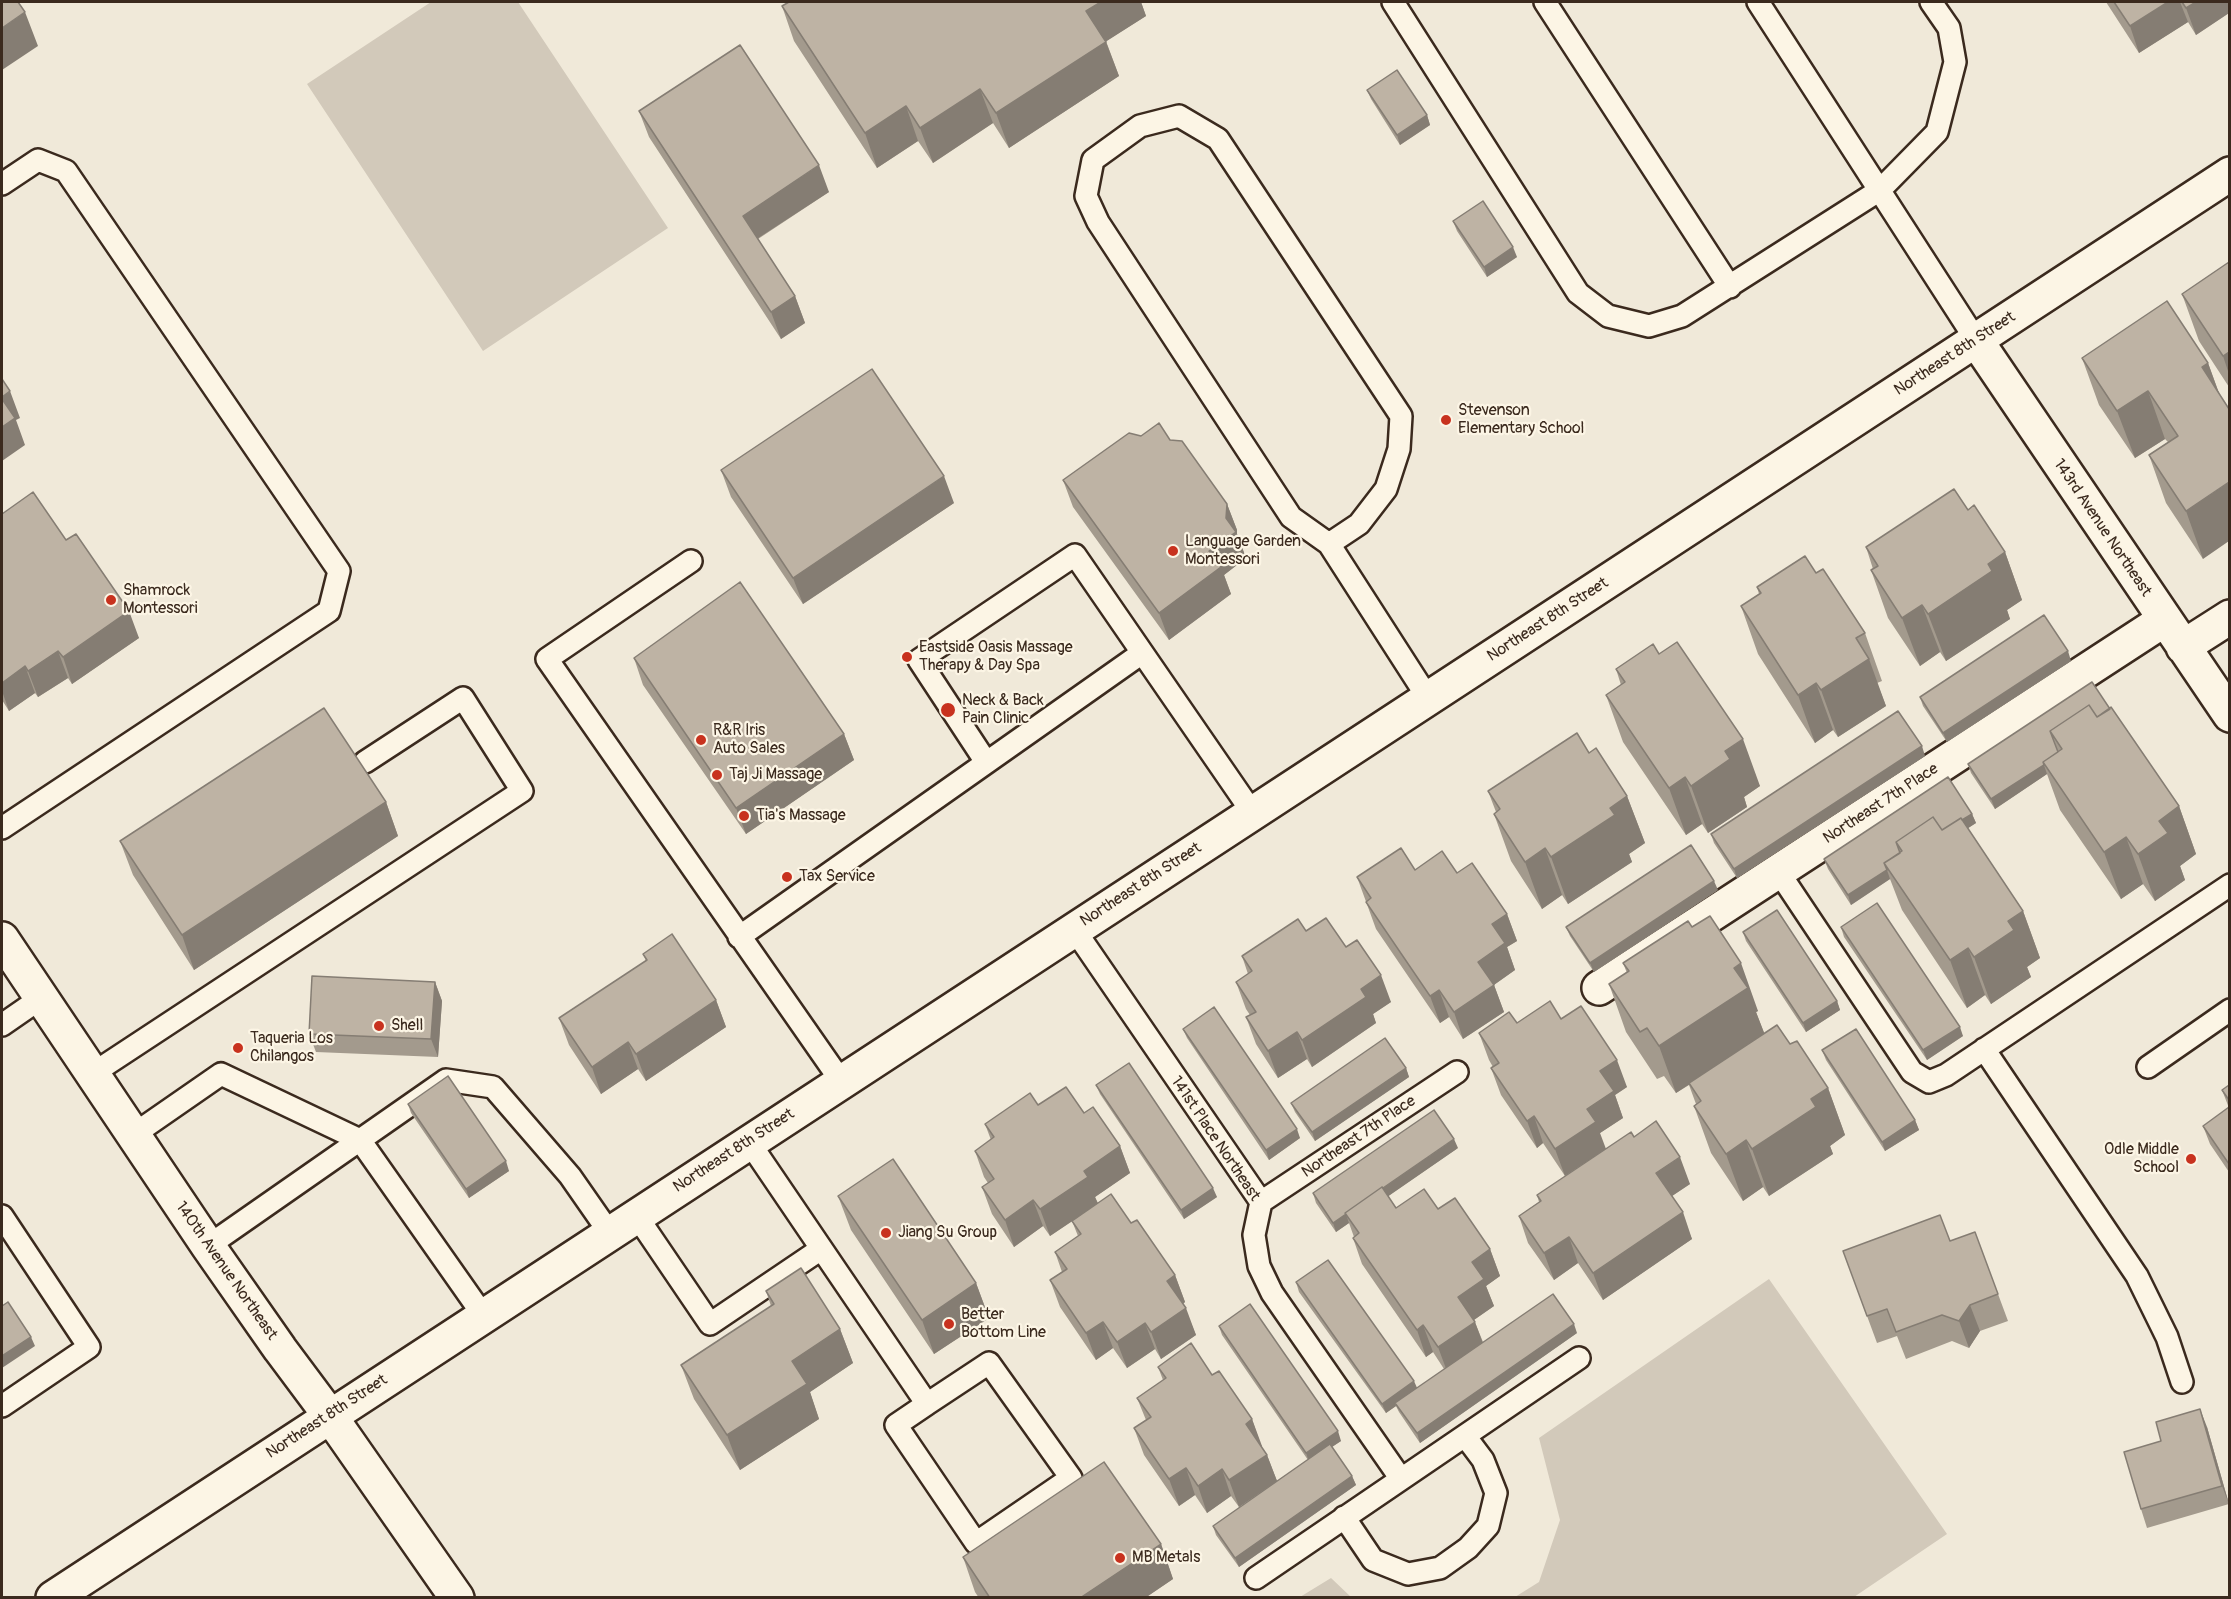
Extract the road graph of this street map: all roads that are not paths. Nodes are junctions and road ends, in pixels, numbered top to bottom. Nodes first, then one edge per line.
1 (1393, 2) edge
2 (1545, 2) edge
3 (1758, 2) edge
4 (1931, 2) edge
5 (2229, 174) edge
6 (2, 184) edge
7 (1881, 190) junction
8 (1730, 286) junction
9 (1976, 340) junction
10 (1329, 544) junction
11 (691, 561) dead end
12 (2229, 617) edge
13 (2164, 620) junction
14 (2183, 647) junction
15 (1142, 653) junction
16 (1428, 698) junction
17 (2229, 715) edge
18 (365, 762) dead end
19 (986, 762) junction
20 (1252, 813) junction
21 (2, 828) edge
22 (1778, 872) junction
23 (2229, 885) edge
24 (1074, 929) junction
25 (739, 937) junction
26 (2, 939) edge
27 (1599, 988) dead end
28 (41, 998) junction
29 (2229, 1010) edge
30 (2, 1024) edge
31 (1984, 1049) junction
32 (2148, 1067) dead end
33 (1457, 1072) dead end
34 (92, 1074) junction
35 (841, 1082) junction
36 (133, 1135) junction
37 (360, 1140) junction
38 (749, 1142) junction
39 (1261, 1202) junction
40 (2, 1216) edge
41 (623, 1224) junction
42 (208, 1246) junction
43 (821, 1249) junction
44 (483, 1315) junction
45 (1579, 1358) dead end
46 (2182, 1383) dead end
47 (927, 1404) junction
48 (2, 1406) edge
49 (330, 1416) junction
50 (1465, 1436) junction
51 (1401, 1479) junction
52 (1344, 1517) junction
53 (1256, 1578) dead end
54 (53, 1598) edge
55 (457, 1598) edge

1 - 8 lane
2 - 8 lane
3 - 7 lane
4 - 7 lane
5 - 9 main road, Northeast 8th Street
6 - 21 lane
7 - 8 lane
7 - 9 lane
9 - 13 main road, 143rd Avenue Northeast
9 - 16 main road, Northeast 8th Street
10 - 10 lane
10 - 16 lane
11 - 25 lane
12 - 14 main road
13 - 14 main road, 143rd Avenue Northeast
13 - 22 main road, Northeast 7th Place
14 - 17 main road, 143rd Avenue Northeast
15 - 19 lane
15 - 19 lane
15 - 20 lane
16 - 20 main road, Northeast 8th Street
18 - 34 lane
19 - 25 lane
20 - 24 main road, Northeast 8th Street
22 - 27 main road, Northeast 7th Place
22 - 31 lane
23 - 31 lane
24 - 35 main road, Northeast 8th Street
24 - 39 lane, 141st Place Northeast
25 - 35 lane
26 - 28 main road, 140th Avenue Northeast
28 - 30 lane
28 - 34 main road, 140th Avenue Northeast
29 - 32 lane
31 - 46 lane
33 - 39 lane, Northeast 7th Place
34 - 36 main road, 140th Avenue Northeast
35 - 38 main road, Northeast 8th Street
36 - 37 lane
36 - 42 main road, 140th Avenue Northeast
37 - 41 lane
37 - 42 lane
37 - 44 lane
38 - 41 main road, Northeast 8th Street
38 - 43 lane
39 - 51 lane, 141st Place Northeast
40 - 48 lane
41 - 43 lane
41 - 44 main road, Northeast 8th Street
42 - 49 main road, 140th Avenue Northeast
43 - 47 lane
44 - 49 main road, Northeast 8th Street
45 - 50 lane
47 - 47 lane
49 - 54 main road, Northeast 8th Street
49 - 55 main road, 140th Avenue Northeast
50 - 51 lane
50 - 52 lane
51 - 52 lane
52 - 53 lane

